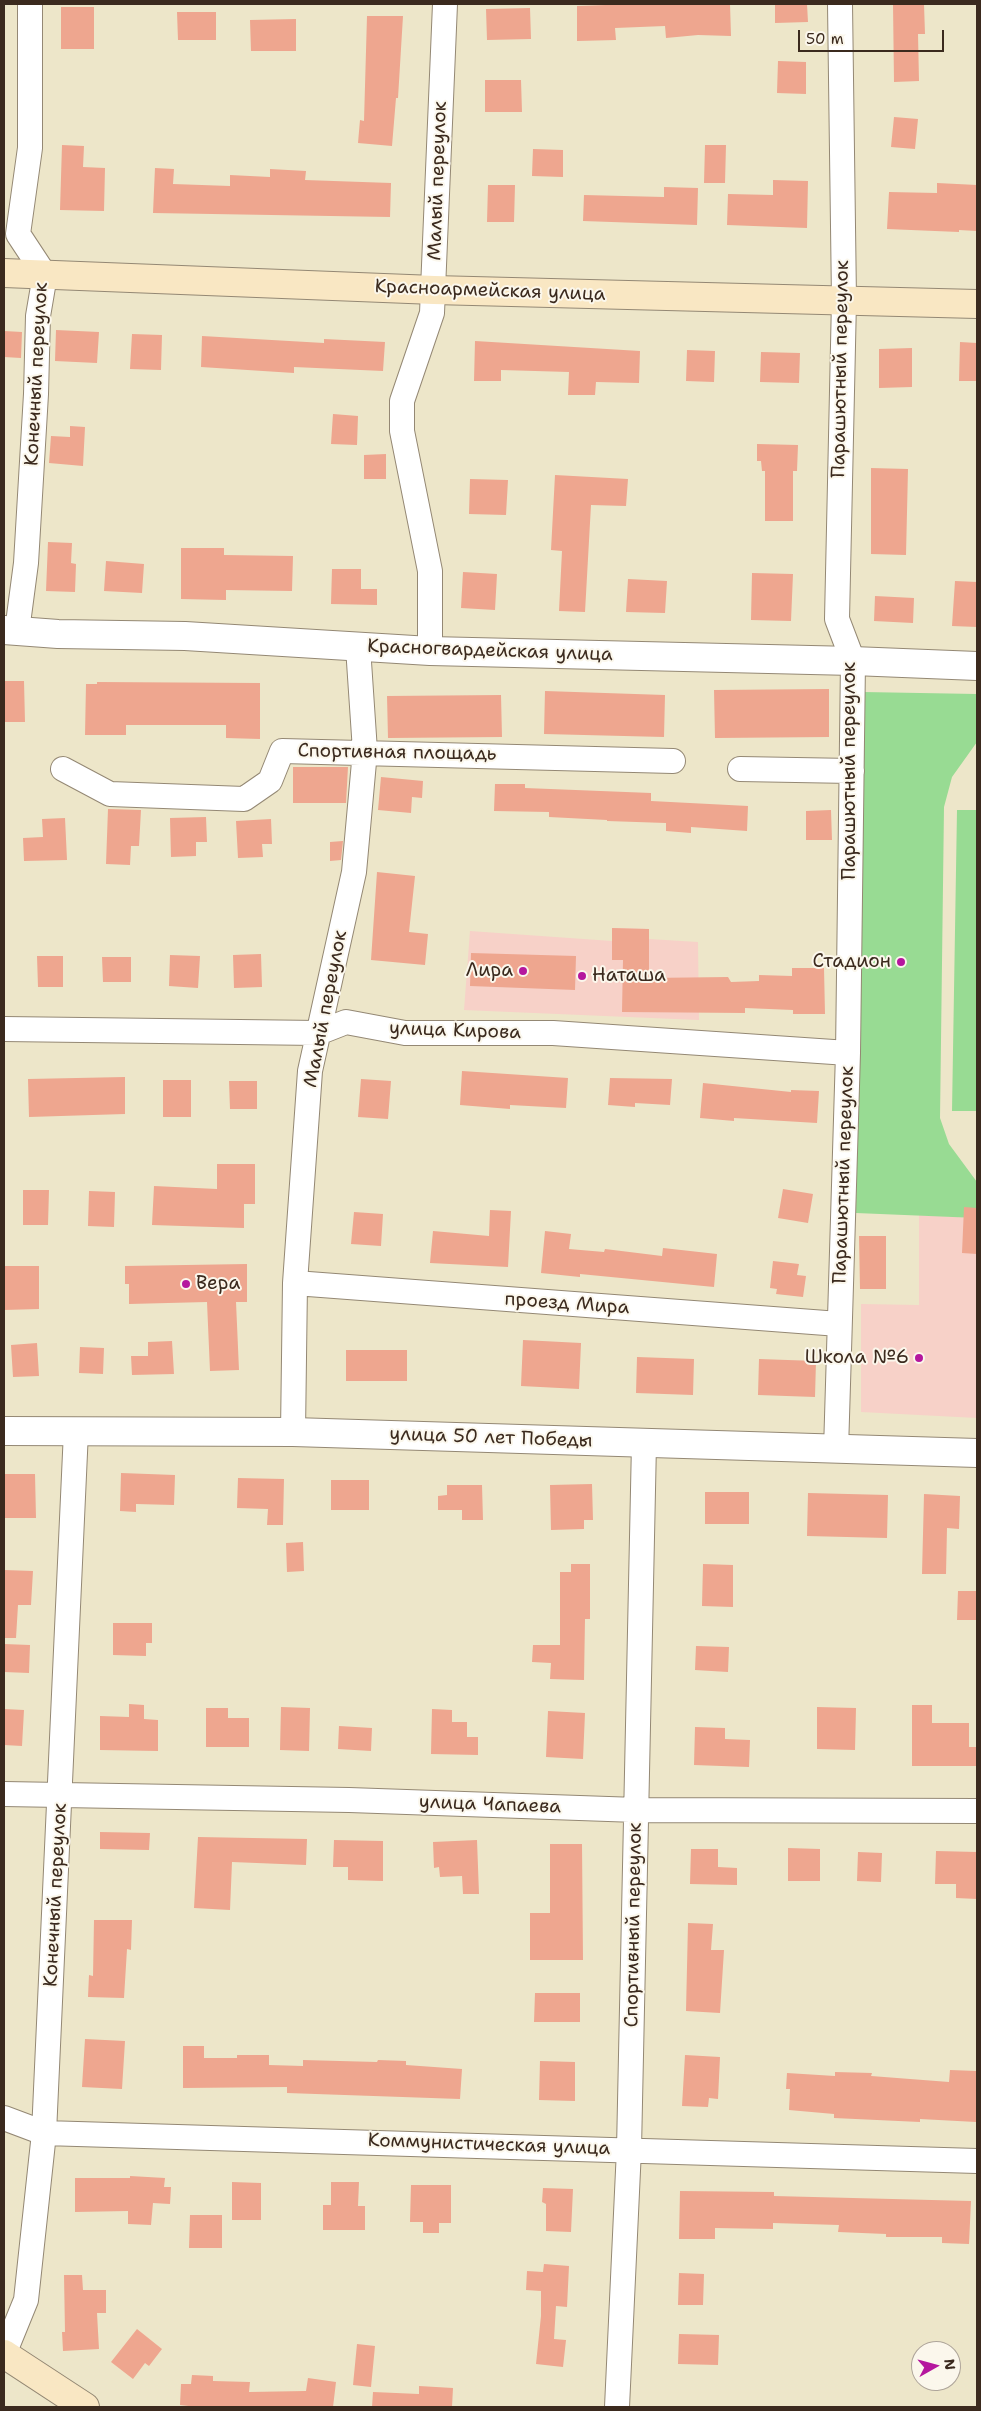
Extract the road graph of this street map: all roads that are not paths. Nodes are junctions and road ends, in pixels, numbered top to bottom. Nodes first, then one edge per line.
1 (30, 4) edge
2 (445, 4) edge
3 (840, 4) edge
4 (4, 273) edge
5 (45, 275) junction
6 (434, 290) junction
7 (844, 300) junction
8 (977, 304) edge
9 (11, 631) edge
10 (358, 647) junction
11 (430, 651) junction
12 (853, 661) junction
13 (977, 666) edge
14 (365, 752) junction
15 (673, 761) dead end
16 (63, 768) dead end
17 (740, 769) dead end
18 (852, 771) junction
19 (4, 1029) edge
20 (318, 1034) junction
21 (848, 1053) junction
22 (295, 1283) junction
23 (839, 1324) junction
24 (4, 1431) edge
25 (76, 1431) junction
26 (294, 1432) junction
27 (644, 1444) junction
28 (836, 1450) junction
29 (977, 1453) edge
30 (4, 1794) edge
31 (61, 1796) junction
32 (637, 1810) junction
33 (977, 1811) edge
34 (4, 2118) edge
35 (44, 2133) junction
36 (629, 2149) junction
37 (977, 2161) edge
38 (4, 2354) edge
39 (85, 2407) edge
40 (617, 2407) edge

1 - 5 street, Конечный переулок
2 - 6 street, Малый переулок
3 - 7 street, Парашютный переулок
4 - 5 main road, Красноармейская улица
5 - 6 main road, Красноармейская улица
5 - 9 street, Конечный переулок
6 - 7 main road, Красноармейская улица
6 - 11 street, Малый переулок
7 - 8 main road, Красноармейская улица
7 - 12 street, Парашютный переулок
9 - 10 street, Красногвардейская улица
10 - 11 street, Красногвардейская улица
10 - 14 street, Малый переулок
11 - 12 street, Красногвардейская улица
12 - 13 street, Красногвардейская улица
12 - 18 street, Парашютный переулок
14 - 15 street, Спортивная площадь
14 - 16 street, Спортивная площадь
14 - 20 street, Малый переулок
17 - 18 street
18 - 21 street, Парашютный переулок
19 - 20 street, улица Кирова
20 - 21 street, улица Кирова
20 - 22 street, Малый переулок
21 - 23 street, Парашютный переулок
22 - 23 street, проезд Мира
22 - 26 street, Малый переулок
23 - 28 street, Парашютный переулок
24 - 25 street, улица 50 лет Победы
25 - 26 street, улица 50 лет Победы
25 - 31 street, Конечный переулок
26 - 27 street, улица 50 лет Победы
27 - 28 street, улица 50 лет Победы
27 - 32 street, Спортивный переулок
28 - 29 street, улица 50 лет Победы
30 - 31 street, улица Чапаева
31 - 32 street, улица Чапаева
31 - 35 street, Конечный переулок
32 - 33 street, улица Чапаева
32 - 36 street, Спортивный переулок
34 - 35 street, Коммунистическая улица
35 - 36 street, Коммунистическая улица
35 - 38 street, Конечный переулок
36 - 37 street, Коммунистическая улица
36 - 40 street, Спортивный переулок
38 - 39 main road

